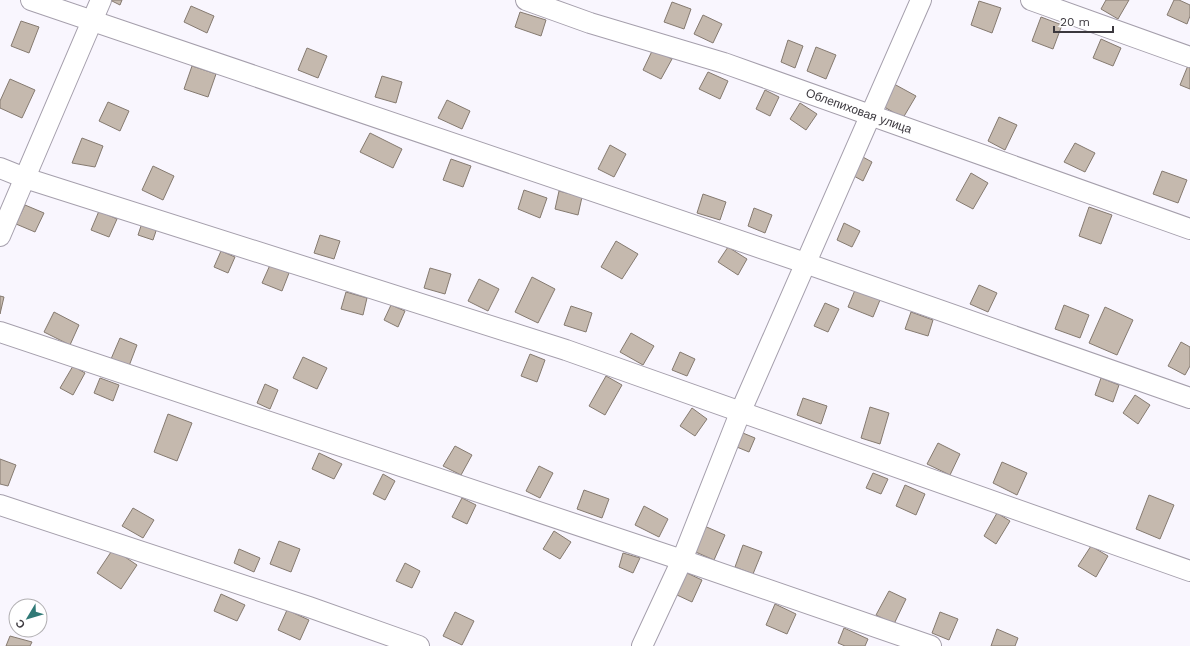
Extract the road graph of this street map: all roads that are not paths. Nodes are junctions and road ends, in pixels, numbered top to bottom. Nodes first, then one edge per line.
1 (31, 0) edge
2 (101, 0) edge
3 (526, 0) edge
4 (921, 0) edge
5 (1031, 0) edge
6 (93, 21) junction
7 (1190, 57) edge
8 (869, 115) junction
9 (0, 168) edge
10 (25, 178) junction
11 (1190, 229) edge
12 (0, 236) edge
13 (805, 263) junction
14 (0, 332) edge
15 (1190, 398) edge
16 (740, 413) junction
17 (0, 505) edge
18 (682, 560) junction
19 (1190, 570) edge
20 (419, 646) edge
21 (642, 646) edge
22 (931, 646) edge

1 - 6 street
2 - 6 street
3 - 8 street, Облепиховая улица
4 - 8 street
5 - 7 street
6 - 10 street
6 - 13 street
8 - 11 street, Облепиховая улица
8 - 13 street
9 - 10 street
10 - 12 street
10 - 16 street
13 - 15 street
13 - 16 street
14 - 18 street
16 - 18 street
16 - 19 street
17 - 20 street
18 - 21 street
18 - 22 street

